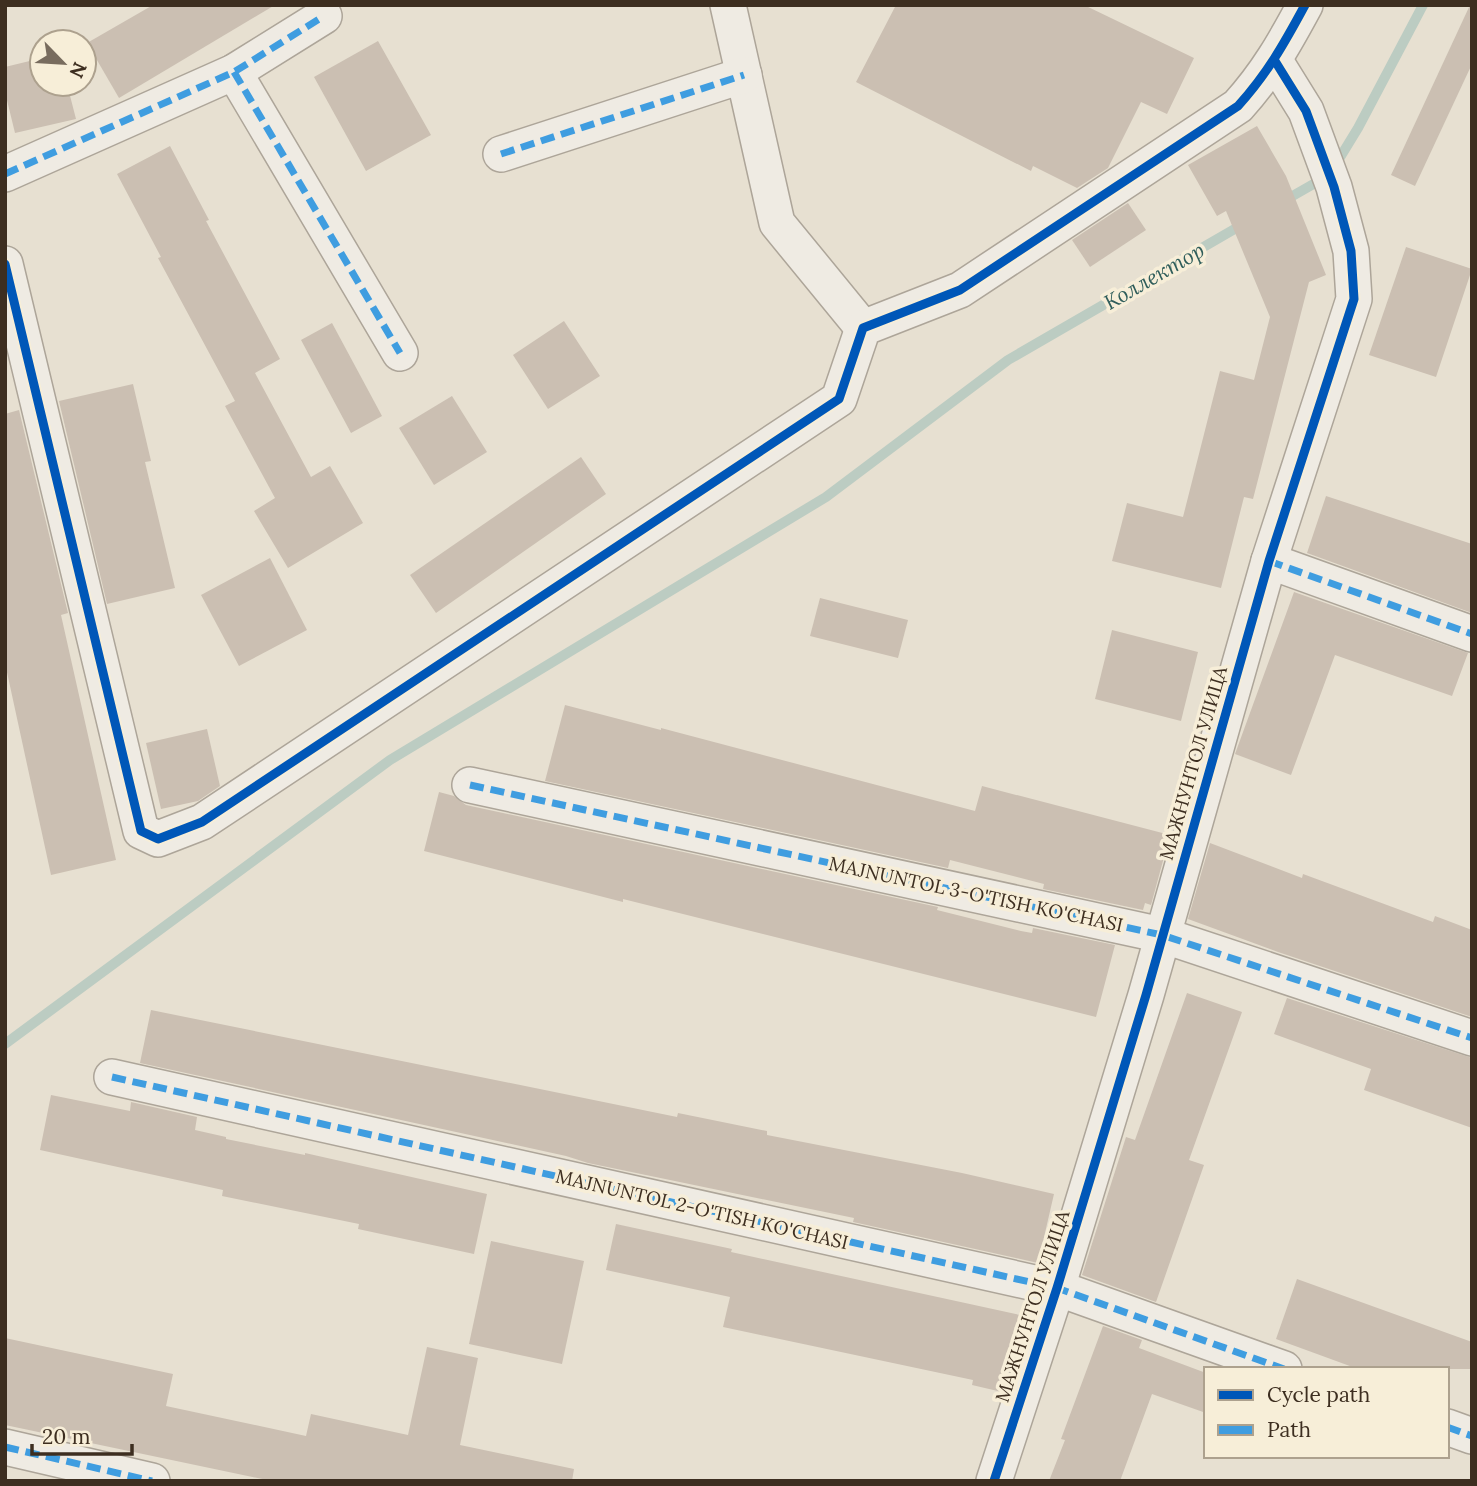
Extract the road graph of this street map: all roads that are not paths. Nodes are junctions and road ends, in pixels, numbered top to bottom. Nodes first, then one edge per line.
1 (728, 5) edge
2 (1305, 5) edge
3 (324, 16) dead end
4 (1275, 61) junction
5 (234, 72) junction
6 (744, 75) junction
7 (501, 154) dead end
8 (5, 174) edge
9 (5, 264) edge
10 (863, 328) junction
11 (400, 353) dead end
12 (1269, 561) junction
13 (1472, 634) edge
14 (470, 785) dead end
15 (1162, 935) junction
16 (1472, 1038) edge
17 (112, 1077) dead end
18 (1057, 1288) junction
19 (1278, 1367) edge
20 (1449, 1428) edge
21 (1472, 1436) edge
22 (5, 1447) edge
23 (152, 1481) edge
24 (994, 1481) edge

1 - 6 street
2 - 4 street
3 - 5 street
4 - 10 street
4 - 12 street, МАЖНУНТОЛ УЛИЦА
5 - 8 street
5 - 11 street
6 - 7 street
6 - 10 street
9 - 10 street
12 - 13 street
12 - 15 street, МАЖНУНТОЛ УЛИЦА
14 - 15 street, MAJNUNTOL 3-O'TISH KO'CHASI
15 - 16 street, MAJNUNTOL 3-O'TISH KO'CHASI
15 - 18 street, МАЖНУНТОЛ УЛИЦА
17 - 18 street, MAJNUNTOL 2-O'TISH KO'CHASI
18 - 19 street, MAJNUNTOL 2-O'TISH KO'CHASI
18 - 24 street, МАЖНУНТОЛ УЛИЦА
20 - 21 street
22 - 23 street

